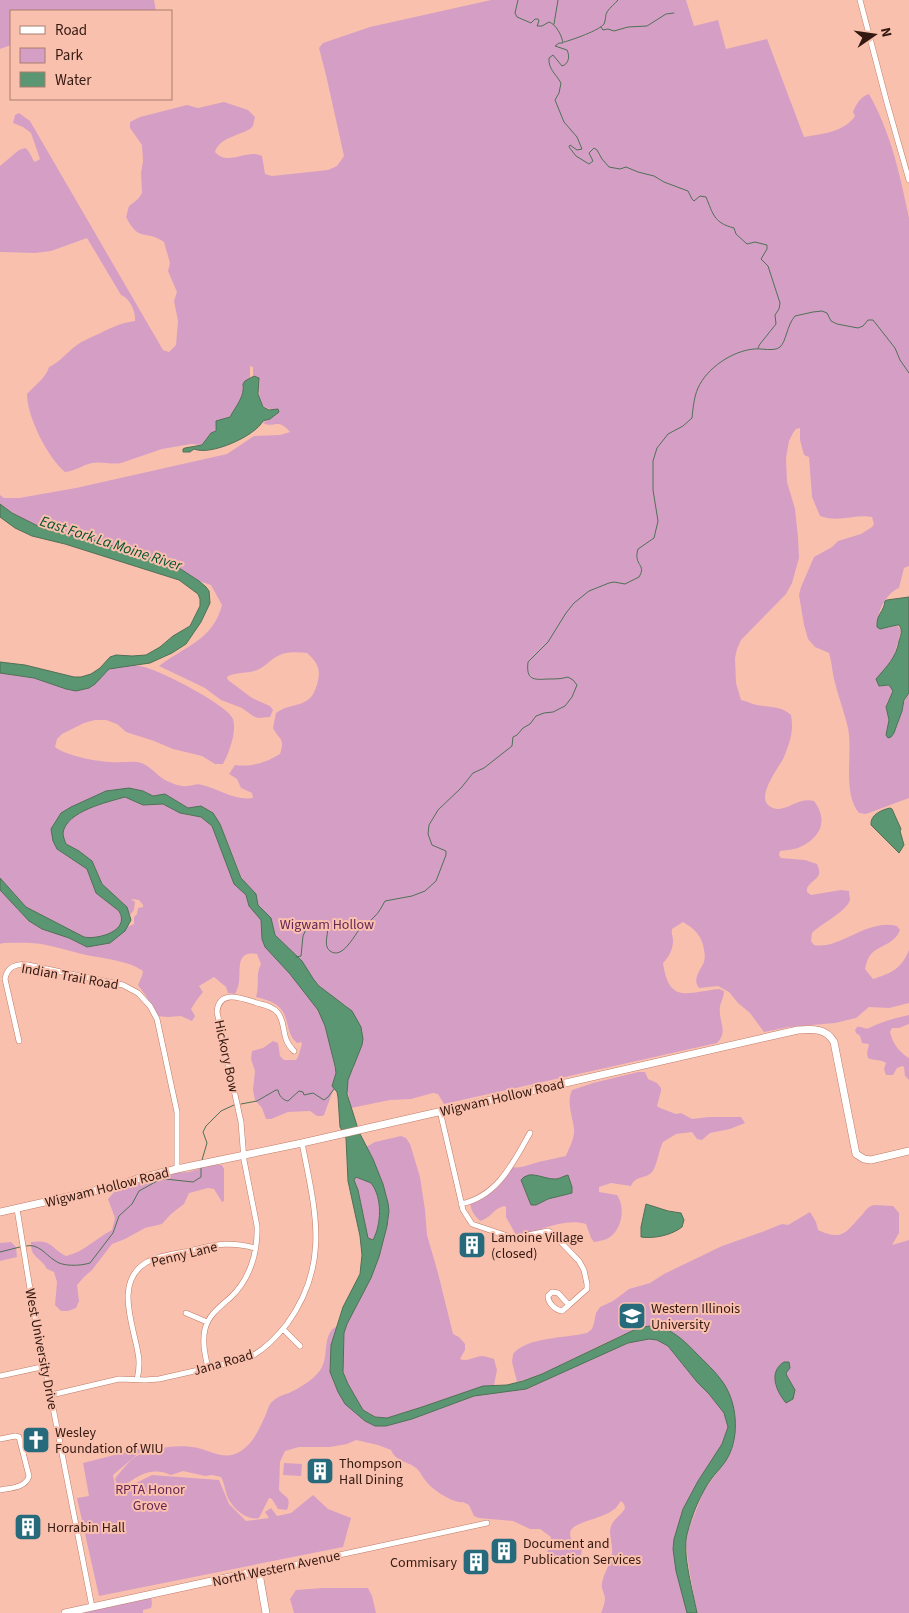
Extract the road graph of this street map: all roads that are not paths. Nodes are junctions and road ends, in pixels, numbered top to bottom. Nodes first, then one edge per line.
1 (860, 0) edge
2 (909, 180) edge
3 (19, 1041) dead end
4 (294, 1051) dead end
5 (440, 1111) junction
6 (530, 1133) dead end
7 (302, 1143) junction
8 (909, 1151) edge
9 (244, 1155) junction
10 (177, 1169) junction
11 (461, 1204) junction
12 (17, 1209) junction
13 (0, 1212) edge
14 (255, 1248) junction
15 (569, 1305) dead end
16 (186, 1313) dead end
17 (208, 1322) junction
18 (283, 1329) junction
19 (300, 1346) dead end
20 (46, 1366) junction
21 (208, 1368) junction
22 (0, 1376) edge
23 (138, 1380) junction
24 (51, 1394) junction
25 (0, 1439) edge
26 (0, 1490) edge
27 (487, 1523) dead end
28 (256, 1573) junction
29 (92, 1607) junction
30 (65, 1613) edge
31 (266, 1613) edge

1 - 2 street
3 - 10 street, Indian Trail Road
4 - 9 street, Hickory Bow
5 - 7 street, Wigwam Hollow Road
5 - 8 street, Wigwam Hollow Road
5 - 11 street
6 - 11 street
7 - 9 street, Wigwam Hollow Road
7 - 18 street, Jana Road
9 - 10 street, Wigwam Hollow Road
9 - 14 street
10 - 12 street, Wigwam Hollow Road
11 - 15 street
12 - 13 street, Wigwam Hollow Road
12 - 20 street, West University Drive
14 - 17 street
14 - 23 street, Penny Lane
16 - 17 street
17 - 21 street
18 - 19 street
18 - 21 street, Jana Road
20 - 22 street
20 - 24 street, West University Drive
21 - 23 street, Jana Road
23 - 24 street, Jana Road
24 - 29 street, West University Drive
25 - 26 street
27 - 28 street, North Western Avenue
28 - 29 street, North Western Avenue
28 - 31 street
29 - 30 street, North Western Avenue

